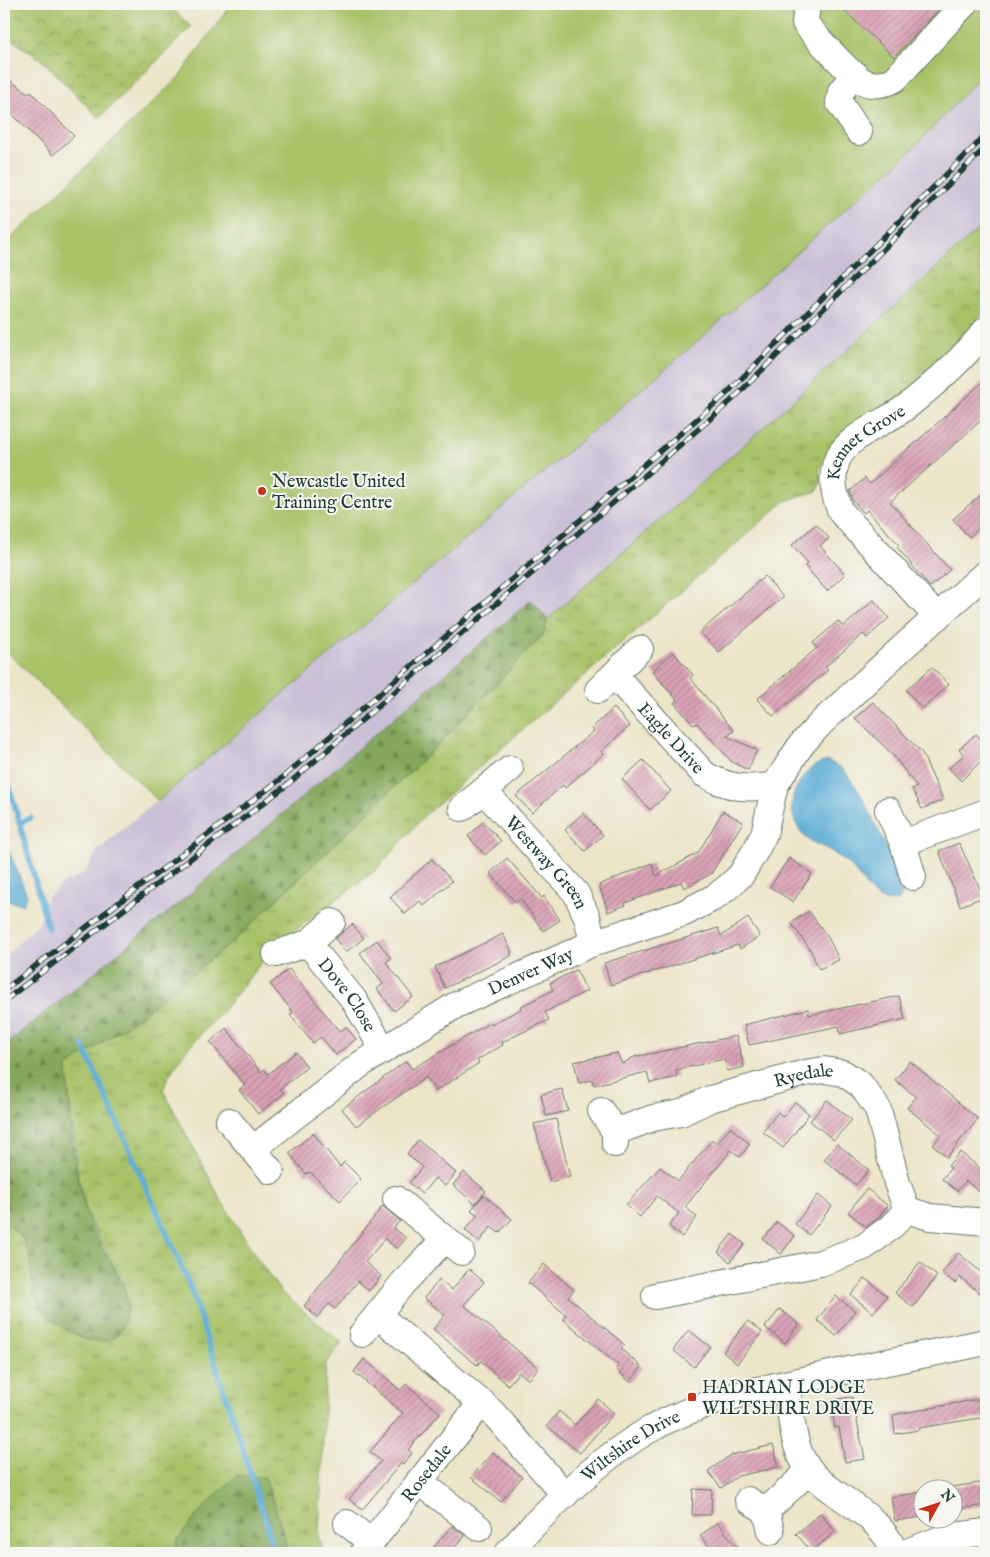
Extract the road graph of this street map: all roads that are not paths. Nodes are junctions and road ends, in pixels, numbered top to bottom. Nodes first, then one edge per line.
1 (807, 4) edge
2 (964, 4) edge
3 (855, 74) junction
4 (859, 132) dead end
5 (986, 330) edge
6 (986, 572) edge
7 (937, 617) junction
8 (640, 649) dead end
9 (510, 769) dead end
10 (775, 785) junction
11 (485, 792) junction
12 (462, 808) dead end
13 (888, 810) dead end
14 (986, 812) edge
15 (903, 843) junction
16 (912, 877) dead end
17 (332, 922) dead end
18 (308, 943) junction
19 (593, 943) junction
20 (276, 954) dead end
21 (384, 1049) junction
22 (601, 1111) dead end
23 (229, 1121) dead end
24 (253, 1149) junction
25 (271, 1171) dead end
26 (396, 1199) dead end
27 (907, 1210) junction
28 (986, 1222) edge
29 (655, 1296) dead end
30 (986, 1342) edge
31 (786, 1384) junction
32 (482, 1402) junction
33 (810, 1470) junction
34 (420, 1481) junction
35 (565, 1495) junction
36 (762, 1514) dead end
37 (347, 1523) dead end
38 (479, 1528) dead end
39 (986, 1532) edge
40 (367, 1548) edge
41 (508, 1553) edge
42 (895, 1553) edge
43 (904, 1553) edge

1 - 3 street
2 - 3 street
3 - 4 street
5 - 7 street, Kennet Grove
6 - 7 street, Denver Way
7 - 10 street, Denver Way
8 - 10 street, Eagle Drive
9 - 11 street
10 - 19 street, Denver Way
11 - 12 street
11 - 19 street, Westway Green
13 - 15 street
14 - 15 street
15 - 16 street
17 - 18 street, Dove Close
18 - 20 street, Dove Close
18 - 21 street, Dove Close
19 - 21 street, Denver Way
21 - 24 street, Denver Way
22 - 27 street, Ryedale
23 - 24 street
24 - 25 street
26 - 32 street
27 - 28 street
27 - 29 street
30 - 31 street, Wiltshire Drive
31 - 33 street
31 - 35 street, Wiltshire Drive
32 - 34 street, Rosedale
32 - 35 street
33 - 36 street
33 - 42 street
34 - 38 street
34 - 40 street, Rosedale
35 - 41 street, Wiltshire Drive
37 - 40 street, Rosedale
39 - 43 street

